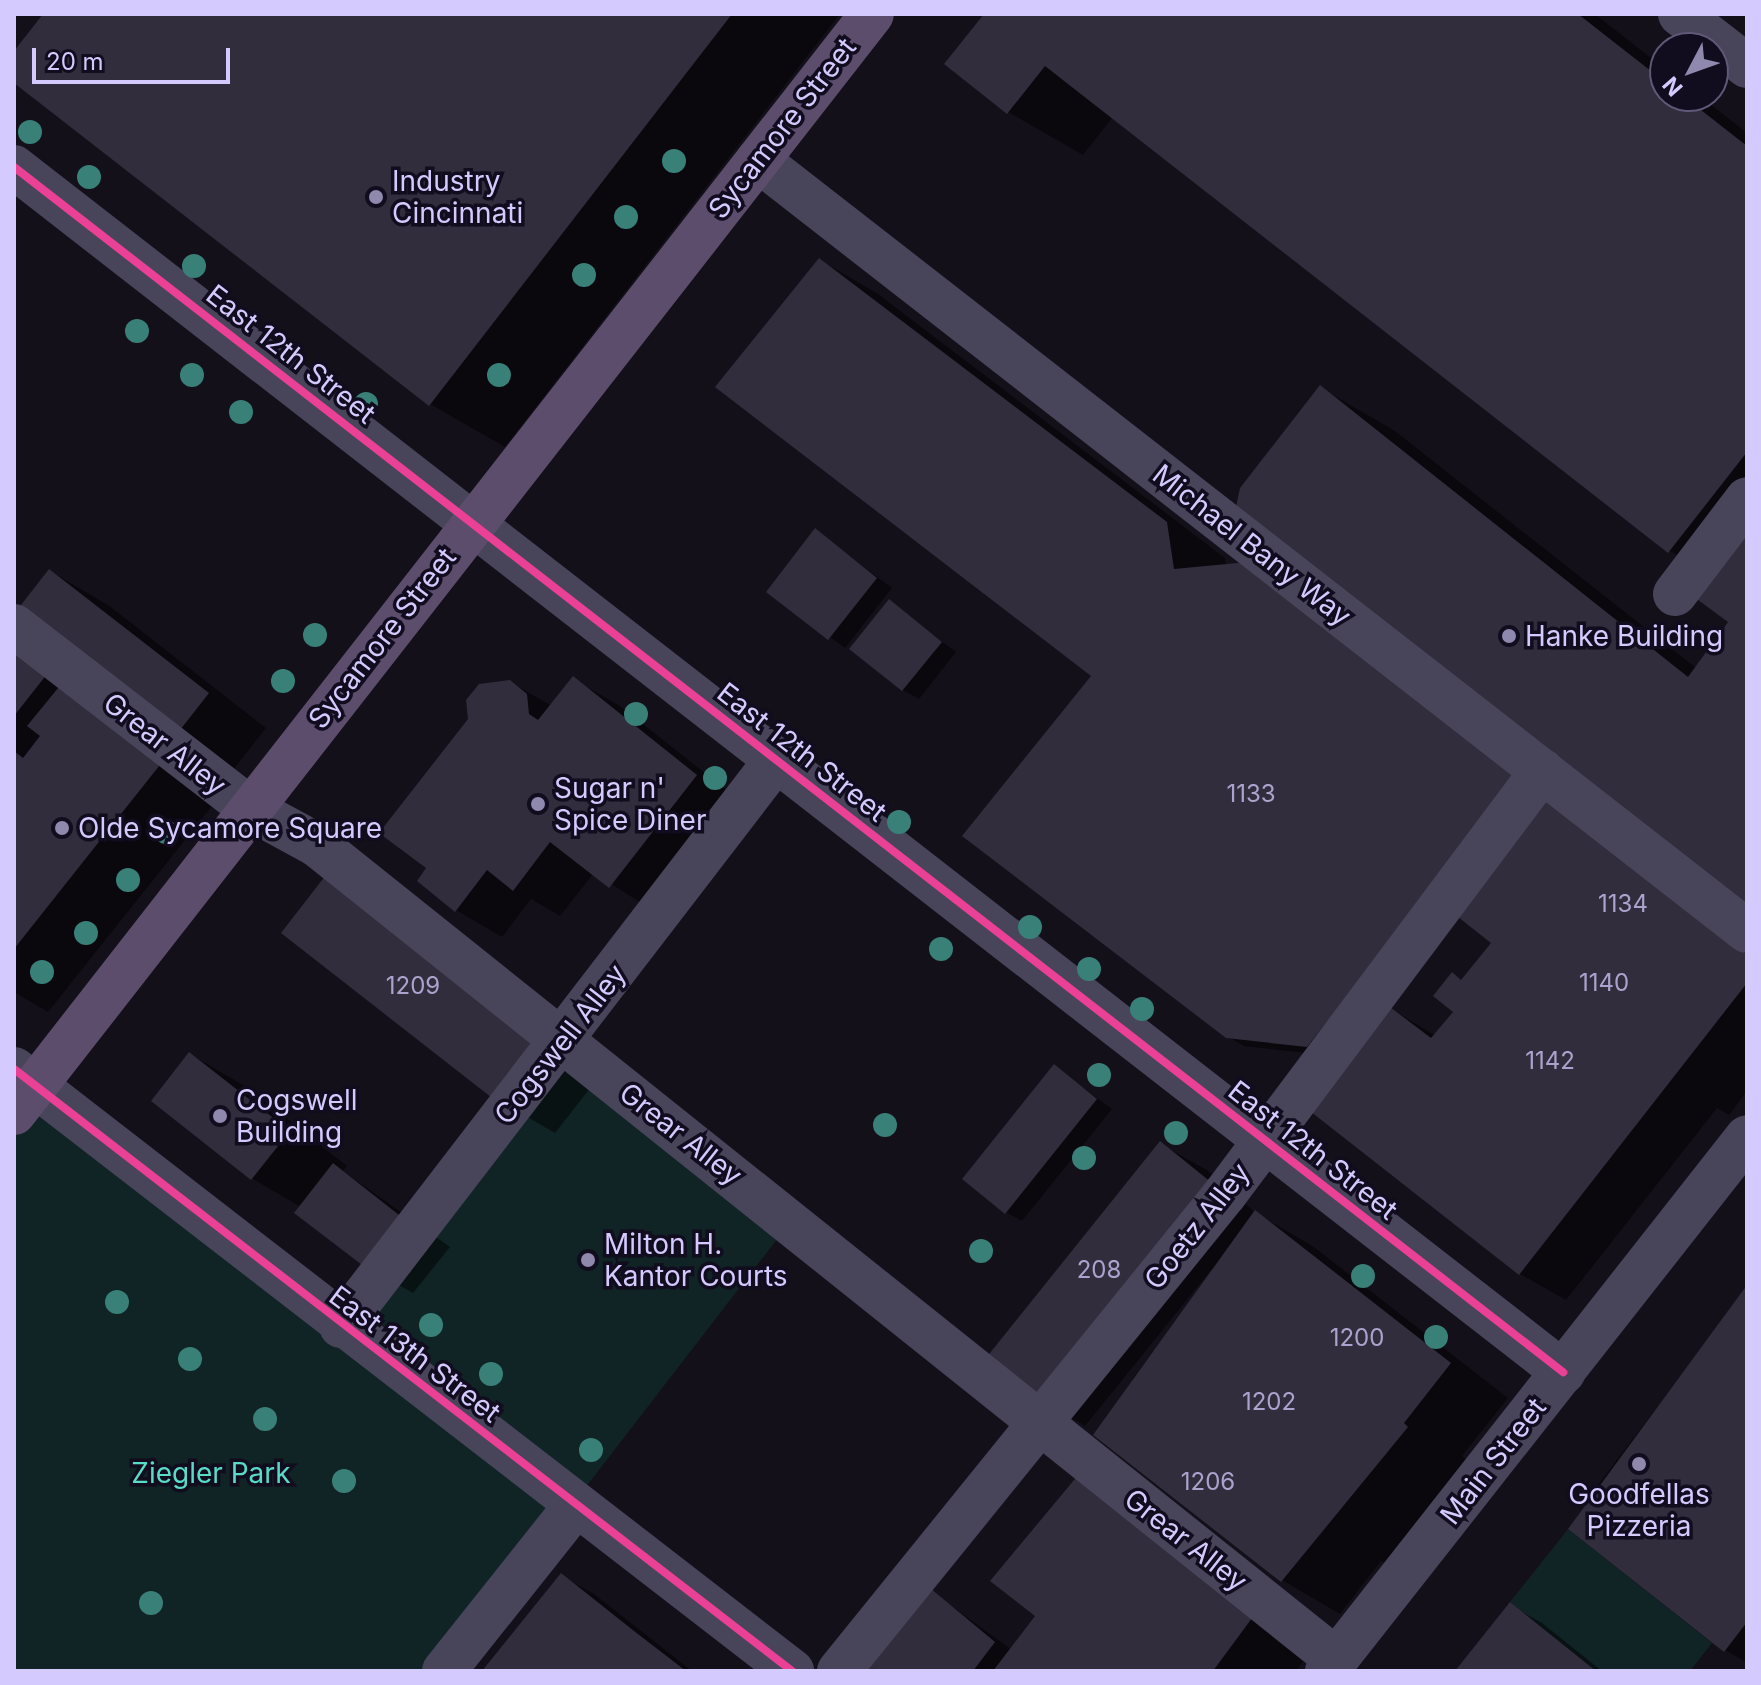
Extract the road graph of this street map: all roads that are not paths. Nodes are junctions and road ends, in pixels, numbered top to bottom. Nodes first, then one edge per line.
1 (872, 14) edge
2 (1680, 14) edge
3 (1747, 66) edge
4 (758, 160) junction
5 (14, 167) edge
6 (1747, 499) edge
7 (473, 525) junction
8 (1675, 594) dead end
9 (14, 626) edge
10 (776, 760) junction
11 (1542, 771) junction
12 (251, 809) junction
13 (1747, 931) edge
14 (565, 1041) junction
15 (21, 1089) edge
16 (1747, 1137) edge
17 (1262, 1139) junction
18 (341, 1326) junction
19 (1563, 1372) junction
20 (1040, 1424) junction
21 (576, 1505) junction
22 (1331, 1665) edge
23 (444, 1671) edge
24 (792, 1671) edge
25 (839, 1671) edge

1 - 4 main road, Sycamore Street
2 - 3 street
4 - 7 main road, Sycamore Street
4 - 11 street, Michael Bany Way
5 - 7 street, East 12th Street
6 - 8 street
7 - 10 street, East 12th Street
7 - 12 main road, Sycamore Street
9 - 12 street, Grear Alley
10 - 14 street, Cogswell Alley
10 - 17 street, East 12th Street
11 - 13 street, Michael Bany Way
11 - 17 street, Goetz Alley
12 - 14 street, Grear Alley
12 - 15 main road, Sycamore Street
14 - 18 street, Cogswell Alley
14 - 20 street, Grear Alley
15 - 18 street, East 13th Street
16 - 19 street, Main Street
17 - 19 street, East 12th Street
17 - 20 street, Goetz Alley
18 - 21 street, East 13th Street
19 - 22 street, Main Street
20 - 22 street, Grear Alley
20 - 25 street, Goetz Alley
21 - 23 street
21 - 24 street, East 13th Street

